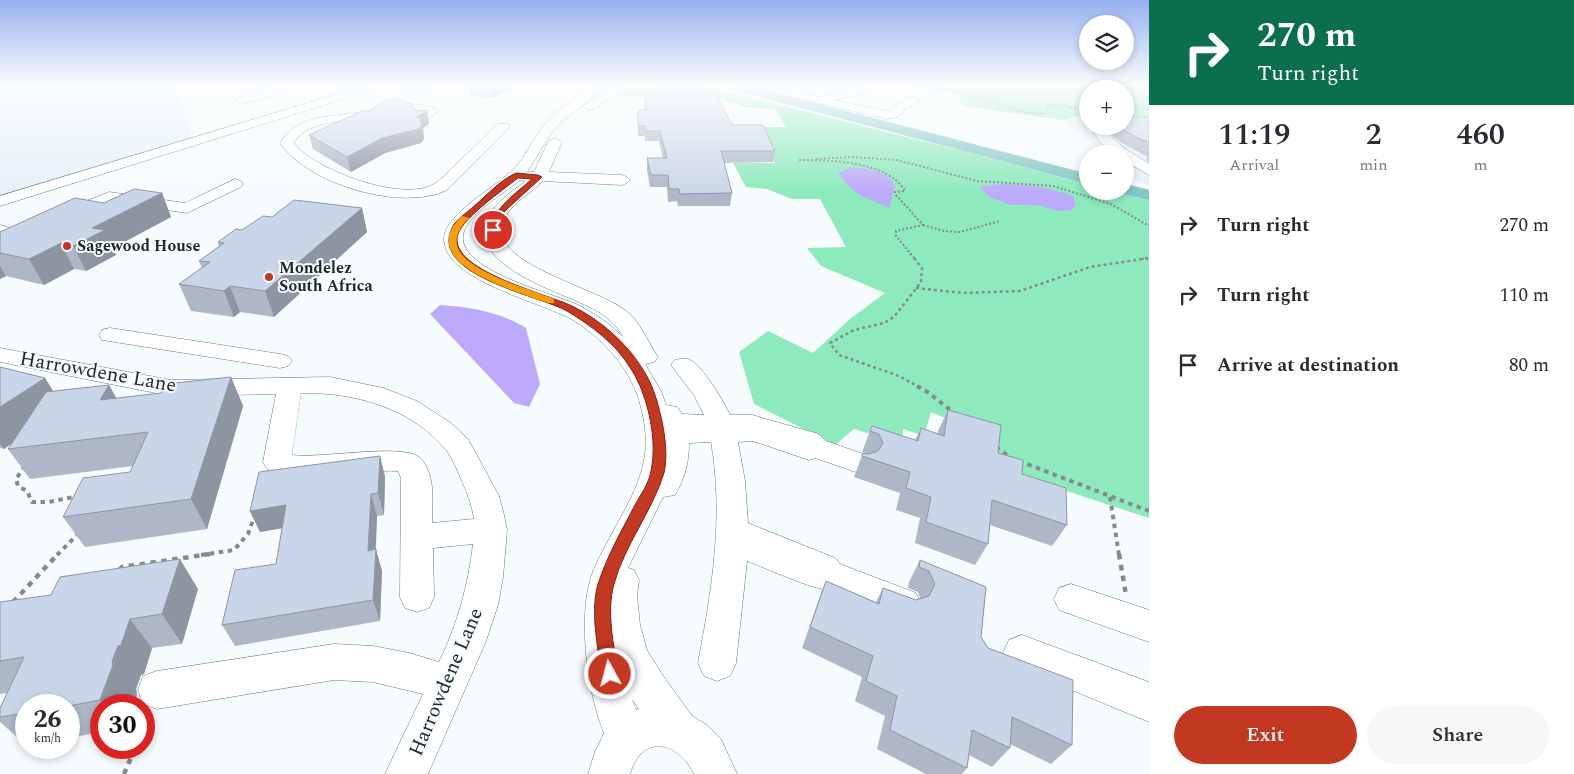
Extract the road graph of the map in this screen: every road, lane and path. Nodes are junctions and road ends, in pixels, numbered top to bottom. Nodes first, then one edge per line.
1 (268, 122) edge
2 (280, 122) edge
3 (322, 122) edge
4 (554, 122) edge
5 (568, 122) edge
6 (884, 122) edge
7 (309, 126) junction
8 (503, 127) dead end
9 (1106, 138) dead end
10 (1114, 145) edge
11 (1149, 153) edge
12 (1134, 154) edge
13 (813, 159) junction
14 (799, 160) dead end
15 (1134, 160) edge
16 (1145, 166) edge
17 (527, 176) junction
18 (1079, 176) edge
19 (622, 180) dead end
20 (235, 184) dead end
21 (1134, 191) edge
22 (1149, 195) edge
23 (0, 201) edge
24 (1000, 221) dead end
25 (49, 224) edge
26 (923, 225) junction
27 (1149, 226) edge
28 (28, 233) edge
29 (2, 236) edge
30 (1149, 258) edge
31 (916, 288) junction
32 (110, 335) dead end
33 (0, 355) edge
34 (683, 365) dead end
35 (285, 373) junction
36 (959, 418) edge
37 (721, 428) junction
38 (666, 429) junction
39 (995, 446) edge
40 (859, 463) dead end
41 (26, 465) edge
42 (82, 496) edge
43 (1110, 497) junction
44 (258, 506) edge
45 (1149, 511) edge
46 (490, 530) junction
47 (81, 531) edge
48 (733, 535) junction
49 (417, 537) junction
50 (113, 576) edge
51 (417, 597) dead end
52 (1071, 599) dead end
53 (12, 603) edge
54 (904, 604) edge
55 (1140, 623) edge
56 (1022, 652) dead end
57 (717, 663) dead end
58 (448, 683) junction
59 (157, 690) dead end
60 (1149, 702) edge
61 (677, 729) junction
62 (628, 736) junction
63 (130, 759) edge
64 (124, 774) edge
65 (406, 774) edge
66 (609, 774) edge
67 (716, 774) edge

1 - 23 street
2 - 7 street
3 - 7 street
4 - 17 street
5 - 17 street
6 - 18 main road
7 - 8 street
9 - 10 street
11 - 12 street
13 - 14 path
13 - 26 path
13 - 27 path
15 - 16 street
17 - 19 street
17 - 38 street
17 - 38 street
20 - 25 street
21 - 22 main road
24 - 26 path
26 - 31 path
28 - 29 street
30 - 31 path
31 - 36 path
32 - 35 street
33 - 35 street, Harrowdene Lane
34 - 37 street
35 - 46 street, Harrowdene Lane
35 - 49 street
37 - 38 street
37 - 40 street
37 - 48 street
38 - 61 street
38 - 62 street
39 - 43 path
41 - 42 path
43 - 45 path
43 - 55 path
44 - 50 path
46 - 49 street
46 - 58 street, Harrowdene Lane
47 - 53 path
48 - 54 street
48 - 57 street
49 - 51 street
52 - 55 street
56 - 60 street
58 - 59 street
58 - 65 street, Harrowdene Lane
61 - 62 street
61 - 67 street
62 - 66 street
63 - 64 path

